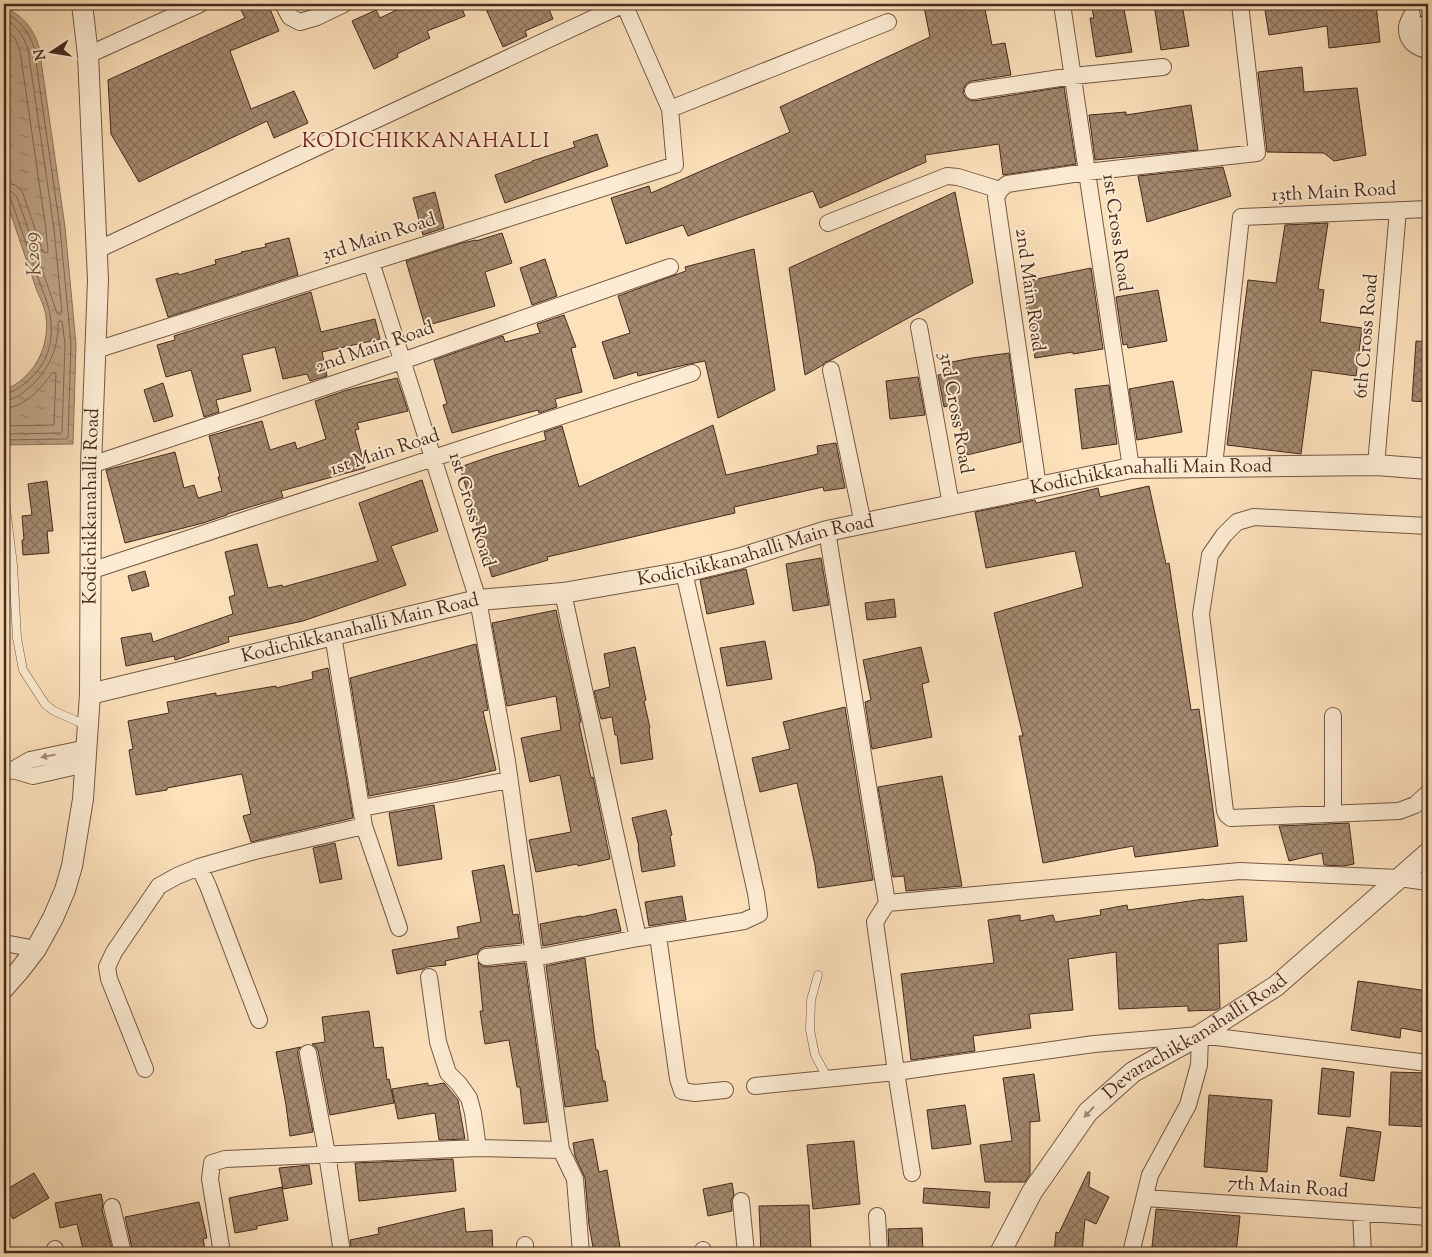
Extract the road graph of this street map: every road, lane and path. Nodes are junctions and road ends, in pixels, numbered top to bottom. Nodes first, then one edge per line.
1 (82, 4) edge
2 (200, 4) edge
3 (283, 4) edge
4 (344, 4) edge
5 (624, 4) edge
6 (1062, 4) edge
7 (1240, 4) edge
8 (1420, 21) edge
9 (888, 22) dead end
10 (1428, 50) edge
11 (88, 55) junction
12 (1163, 67) dead end
13 (1073, 76) junction
14 (973, 91) dead end
15 (670, 109) junction
16 (1087, 172) junction
17 (1000, 190) junction
18 (1428, 209) edge
19 (1398, 210) junction
20 (828, 223) dead end
21 (97, 250) junction
22 (371, 262) junction
23 (670, 267) dead end
24 (919, 327) dead end
25 (96, 350) junction
26 (402, 361) junction
27 (831, 370) dead end
28 (692, 373) dead end
29 (434, 459) junction
30 (91, 465) junction
31 (1376, 465) junction
32 (1214, 466) junction
33 (1131, 468) junction
34 (1428, 469) edge
35 (1038, 487) junction
36 (4, 492) edge
37 (951, 505) junction
38 (862, 524) junction
39 (1428, 526) edge
40 (827, 531) junction
41 (90, 571) junction
42 (684, 572) junction
43 (563, 593) junction
44 (478, 600) junction
45 (333, 635) junction
46 (90, 694) junction
47 (1333, 716) dead end
48 (88, 726) junction
49 (86, 756) junction
50 (8, 771) edge
51 (509, 780) junction
52 (1428, 793) edge
53 (362, 808) junction
54 (1333, 814) junction
55 (364, 826) junction
56 (1428, 853) edge
57 (198, 867) junction
58 (1399, 878) junction
59 (1428, 882) edge
60 (887, 903) junction
61 (399, 928) dead end
62 (658, 936) junction
63 (638, 938) junction
64 (4, 943) edge
65 (36, 949) junction
66 (534, 955) junction
67 (486, 957) dead end
68 (818, 975) dead end
69 (429, 977) dead end
70 (4, 988) edge
71 (260, 1020) dead end
72 (1200, 1035) junction
73 (308, 1053) dead end
74 (1428, 1063) edge
75 (145, 1069) dead end
76 (896, 1072) junction
77 (828, 1079) junction
78 (755, 1086) dead end
79 (725, 1090) dead end
80 (478, 1148) junction
81 (561, 1150) junction
82 (327, 1154) junction
83 (912, 1173) dead end
84 (1145, 1198) junction
85 (741, 1201) dead end
86 (112, 1207) dead end
87 (1361, 1213) junction
88 (877, 1216) dead end
89 (1428, 1218) edge
90 (124, 1253) edge
91 (222, 1253) edge
92 (342, 1253) edge
93 (581, 1253) edge
94 (746, 1253) edge
95 (879, 1253) edge
96 (1000, 1253) edge
97 (1131, 1253) edge
98 (1363, 1253) edge

1 - 11 street, Kodichikkanahalli Road
2 - 11 street
3 - 4 street
5 - 15 street
5 - 21 street
6 - 13 street, 1st Cross Road
7 - 16 street
8 - 10 street
9 - 15 street
11 - 21 street, Kodichikkanahalli Road
12 - 13 street
13 - 14 street
13 - 16 street, 1st Cross Road
15 - 22 street, 3rd Main Road
16 - 17 street
16 - 33 street, 1st Cross Road
17 - 20 street
17 - 35 street, 2nd Main Road
18 - 19 street, 13th Main Road
19 - 31 street, 6th Cross Road
19 - 32 street, 13th Main Road
21 - 25 street, Kodichikkanahalli Road
22 - 25 street, 3rd Main Road
22 - 26 street, 1st Cross Road
23 - 26 street, 2nd Main Road
24 - 37 street, 3rd Cross Road
25 - 30 street, Kodichikkanahalli Road
26 - 29 street, 1st Cross Road
26 - 30 street, 2nd Main Road
27 - 38 street
28 - 29 street, 1st Main Road
29 - 41 street, 1st Main Road
29 - 44 street, 1st Cross Road
30 - 41 street, Kodichikkanahalli Road
31 - 32 street, Kodichikkanahalli Main Road
31 - 34 street, Kodichikkanahalli Main Road
32 - 33 street, Kodichikkanahalli Main Road
33 - 35 street, Kodichikkanahalli Main Road
35 - 37 street, Kodichikkanahalli Main Road
36 - 48 lane
37 - 38 street, Kodichikkanahalli Main Road
38 - 40 street, Kodichikkanahalli Main Road
39 - 54 street
40 - 42 street, Kodichikkanahalli Main Road
40 - 60 street
41 - 46 street, Kodichikkanahalli Road
42 - 43 street, Kodichikkanahalli Main Road
42 - 62 street
43 - 44 street, Kodichikkanahalli Main Road
43 - 63 street
44 - 45 street, Kodichikkanahalli Main Road
44 - 51 street, 1st Cross Road
45 - 46 street, Kodichikkanahalli Main Road
45 - 53 street
46 - 48 street, Kodichikkanahalli Road
47 - 54 street
48 - 49 street, Kodichikkanahalli Road
49 - 50 street
49 - 65 street, Kodichikkanahalli Road
51 - 53 street
51 - 66 street, 1st Cross Road
52 - 54 street
53 - 55 street
55 - 57 street
55 - 61 street
56 - 58 street, Devarachikkanahalli Road
57 - 71 street
57 - 75 street
58 - 59 street
58 - 60 street
58 - 72 street, Devarachikkanahalli Road
60 - 76 street
62 - 63 street
62 - 79 street
63 - 66 street
64 - 65 street
65 - 70 street, Kodichikkanahalli Road
66 - 67 street
66 - 81 street, 1st Cross Road
68 - 77 lane
69 - 80 street
72 - 74 street
72 - 76 street
72 - 84 street
72 -> 96 street, Devarachikkanahalli Road
73 - 82 street
76 - 77 street
76 - 83 street
77 - 78 street
80 - 81 street
80 - 82 street
81 - 93 street, 1st Cross Road
82 - 91 street
82 - 92 street
84 - 87 street, 7th Main Road
84 - 97 street
85 - 94 street
86 - 90 street
87 - 89 street, 7th Main Road
87 - 98 street
88 - 95 street

